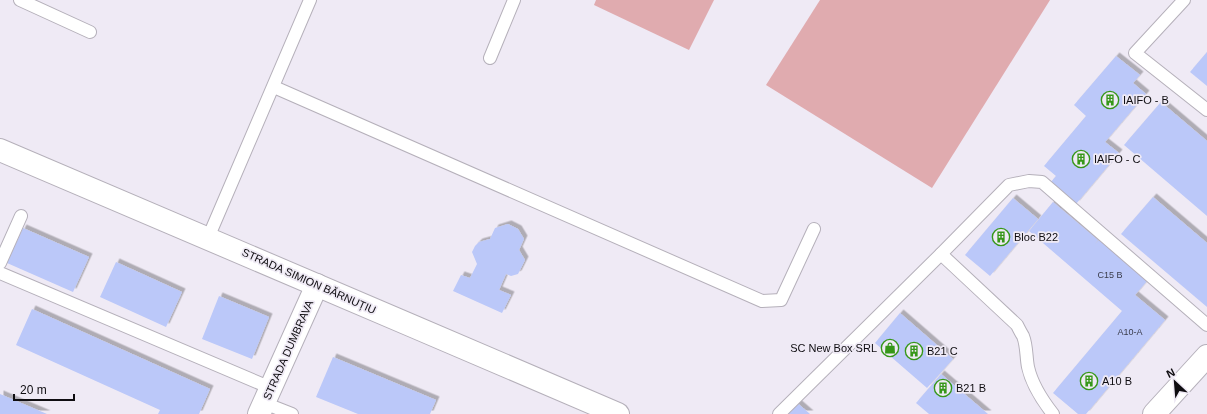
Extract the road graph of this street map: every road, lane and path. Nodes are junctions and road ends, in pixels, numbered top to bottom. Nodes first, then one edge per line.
1 (20, 0) edge
2 (310, 0) edge
3 (514, 0) edge
4 (1184, 0) edge
5 (90, 32) dead end
6 (490, 58) dead end
7 (274, 87) junction
8 (1207, 110) edge
9 (0, 150) edge
10 (21, 216) dead end
11 (814, 229) dead end
12 (208, 238) junction
13 (941, 254) junction
14 (0, 264) edge
15 (0, 273) edge
16 (317, 285) junction
17 (1207, 325) edge
18 (1206, 359) edge
19 (265, 402) edge
20 (292, 414) edge
21 (618, 414) edge
22 (779, 414) edge
23 (1053, 414) edge
24 (1154, 414) edge

1 - 5 lane
2 - 7 lane
3 - 6 lane
4 - 8 lane
7 - 11 lane
7 - 12 lane
9 - 12 street, STRADA SIMION BĂRNUȚIU
10 - 14 lane
12 - 16 street, STRADA SIMION BĂRNUȚIU
13 - 17 lane
13 - 22 lane
13 - 23 lane
15 - 19 lane
16 - 19 street, STRADA DUMBRAVA
16 - 21 street, STRADA SIMION BĂRNUȚIU
18 - 24 street
19 - 20 lane

